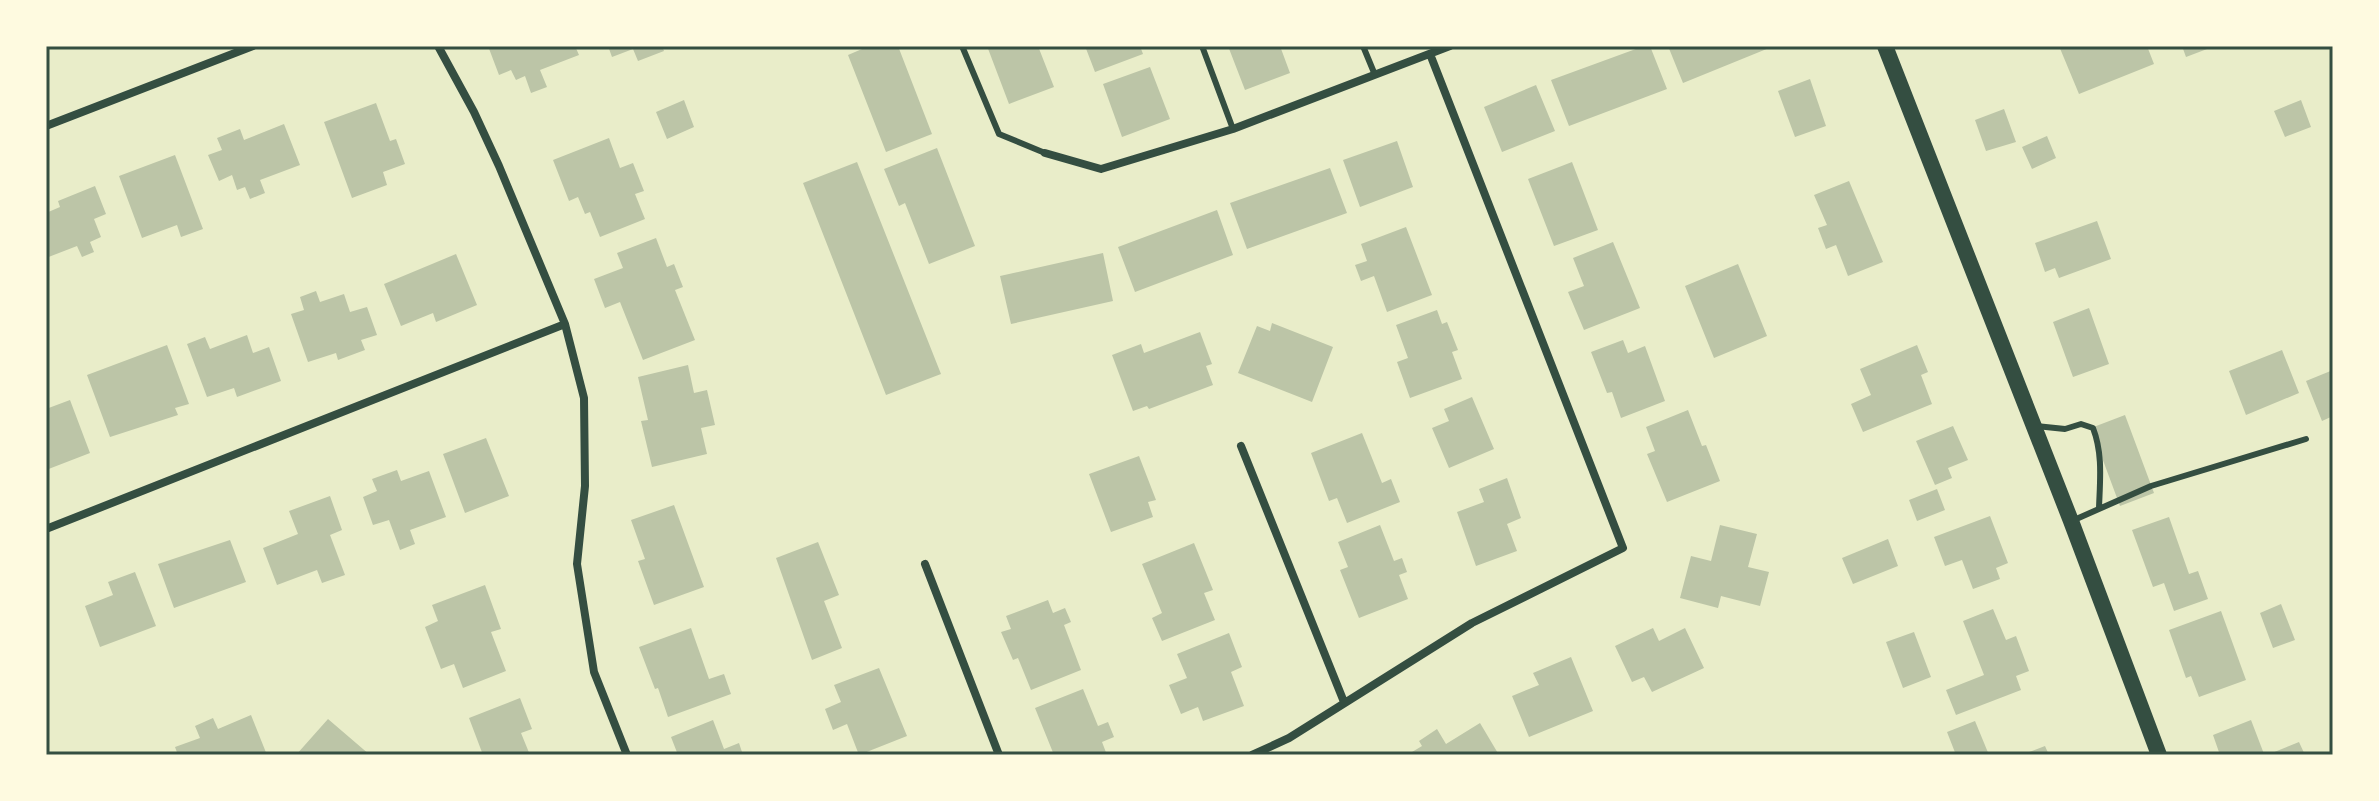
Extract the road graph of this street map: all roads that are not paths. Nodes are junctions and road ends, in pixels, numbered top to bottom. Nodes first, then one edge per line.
1 (253, 46) edge
2 (438, 46) edge
3 (962, 46) edge
4 (1202, 46) edge
5 (1363, 46) edge
6 (1450, 46) edge
7 (1885, 46) edge
8 (1430, 54) junction
9 (1375, 75) junction
10 (46, 126) edge
11 (1233, 129) junction
12 (1045, 153) joint
13 (565, 324) junction
14 (2032, 426) junction
15 (2306, 439) dead end
16 (1241, 446) dead end
17 (2099, 508) junction
18 (2071, 521) junction
19 (46, 529) edge
20 (925, 564) dead end
21 (1344, 702) junction
22 (627, 755) edge
23 (999, 755) edge
24 (1252, 755) edge
25 (2159, 755) edge

1 - 10 street
2 - 13 street
3 - 12 lane
4 - 11 lane
5 - 9 lane
6 - 8 street
7 - 14 main road
8 - 9 street
8 - 21 street
9 - 11 street
11 - 12 street
13 - 19 street
13 - 22 street
14 - 17 lane
14 - 18 main road
15 - 17 lane
16 - 21 street
17 - 18 lane
18 - 25 main road
20 - 23 street
21 - 24 street

